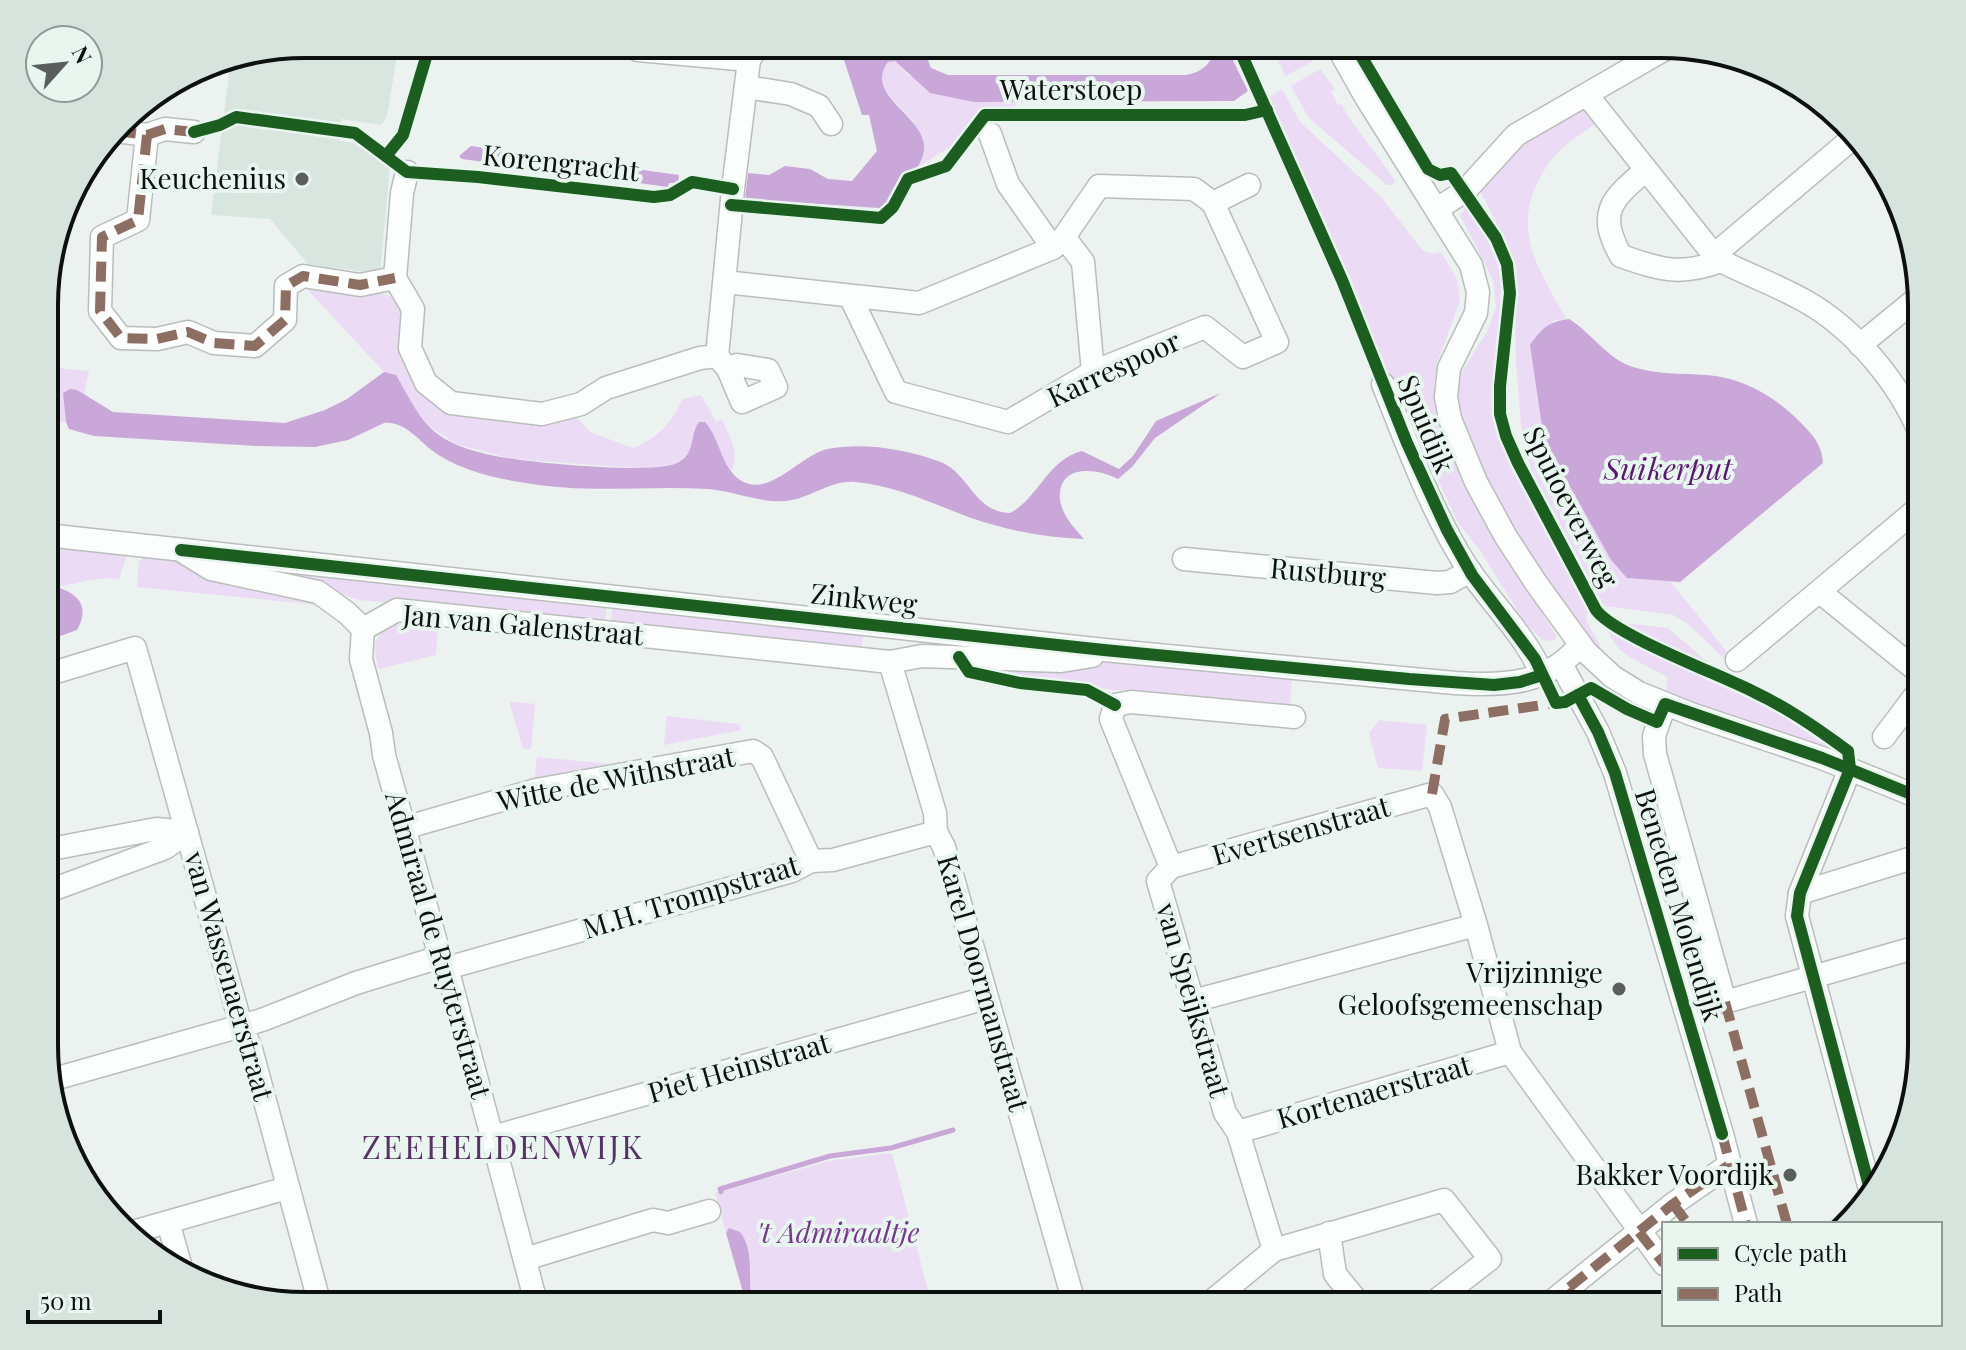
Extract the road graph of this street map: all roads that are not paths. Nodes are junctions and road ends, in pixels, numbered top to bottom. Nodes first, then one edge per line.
1 (753, 58) edge
2 (1344, 59) edge
3 (1648, 59) edge
4 (746, 87) junction
5 (1587, 95) junction
6 (831, 124) dead end
7 (194, 132) dead end
8 (128, 133) edge
9 (990, 134) dead end
10 (147, 135) junction
11 (1848, 143) edge
12 (1646, 170) junction
13 (407, 172) dead end
14 (1249, 185) dead end
15 (1213, 203) junction
16 (1437, 209) junction
17 (1058, 242) junction
18 (1718, 258) junction
19 (395, 278) junction
20 (725, 282) junction
21 (851, 298) junction
22 (1907, 306) edge
23 (1860, 345) junction
24 (1093, 372) junction
25 (1383, 384) dead end
26 (1907, 408) edge
27 (1907, 518) edge
28 (58, 536) edge
29 (181, 550) junction
30 (1184, 559) dead end
31 (1470, 571) junction
32 (1820, 592) junction
33 (363, 629) junction
34 (1580, 645) junction
35 (1104, 650) junction
36 (1737, 660) dead end
37 (890, 662) junction
38 (1907, 663) edge
39 (1552, 670) junction
40 (58, 671) edge
41 (1907, 707) edge
42 (1661, 713) junction
43 (1294, 717) dead end
44 (1884, 737) dead end
45 (1850, 769) junction
46 (1907, 792) edge
47 (404, 828) junction
48 (187, 832) junction
49 (936, 832) junction
50 (59, 848) edge
51 (1907, 860) edge
52 (811, 861) junction
53 (1171, 867) junction
54 (59, 887) edge
55 (1800, 893) junction
56 (1476, 925) junction
57 (1907, 950) edge
58 (443, 963) junction
59 (1814, 977) junction
60 (986, 998) junction
61 (1193, 1001) junction
62 (241, 1025) junction
63 (1510, 1052) junction
64 (60, 1077) edge
65 (1238, 1132) junction
66 (493, 1137) junction
67 (1729, 1165) junction
68 (1867, 1180) edge
69 (287, 1188) junction
70 (709, 1211) dead end
71 (168, 1222) junction
72 (1745, 1222) edge
73 (141, 1230) edge
74 (1639, 1232) junction
75 (1329, 1233) junction
76 (1274, 1250) junction
77 (178, 1257) edge
78 (525, 1259) junction
79 (1662, 1261) edge
80 (316, 1291) edge
81 (533, 1291) edge
82 (1071, 1292) edge
83 (1223, 1292) edge
84 (1349, 1292) edge
85 (1447, 1292) edge
86 (1580, 1292) edge

1 - 4 street
2 - 16 street
3 - 5 street
4 - 6 street
4 - 20 street
5 - 12 street
5 - 16 street
7 - 10 street
8 - 10 street
9 - 17 street
10 - 19 street
11 - 18 street
12 - 18 street
12 - 18 street
13 - 19 street
14 - 15 street
15 - 17 street
15 - 24 street, Karrespoor
16 - 34 street
17 - 21 street
17 - 24 street
18 - 23 street
19 - 20 street
20 - 21 street
21 - 24 street, Karrespoor
22 - 23 street
23 - 26 street
25 - 31 street, Spuidijk
27 - 32 street
28 - 29 street, Zinkweg
29 - 33 street, Jan van Galenstraat
29 - 35 street, Zinkweg
30 - 31 street, Rustburg
31 - 39 street, Spuidijk
32 - 36 street
32 - 38 street
33 - 37 street, Jan van Galenstraat
33 - 47 street, Admiraal de Ruyterstraat
34 - 39 street
34 - 42 street
35 - 37 street, Zinkweg
35 - 39 street, Zinkweg
37 - 49 street, Karel Doormanstraat
39 - 67 street, Beneden Molendijk
40 - 48 street, van Wassenaerstraat
41 - 44 street
42 - 45 street
42 - 59 street
43 - 53 street, van Speijkstraat
45 - 46 street
45 - 55 street
47 - 52 street, Witte de Withstraat
47 - 58 street, Admiraal de Ruyterstraat
48 - 50 street
48 - 54 street
48 - 62 street, van Wassenaerstraat
49 - 52 street, M.H. Trompstraat
49 - 60 street, Karel Doormanstraat
51 - 55 street
52 - 58 street, M.H. Trompstraat
53 - 56 street, Evertsenstraat
53 - 61 street, van Speijkstraat
55 - 59 street
56 - 61 street
56 - 63 street
57 - 59 street
58 - 62 street, M.H. Trompstraat
58 - 66 street, Admiraal de Ruyterstraat
59 - 68 street
60 - 66 street, Piet Heinstraat
60 - 82 street, Karel Doormanstraat
61 - 65 street, van Speijkstraat
62 - 64 street, M.H. Trompstraat
62 - 69 street, van Wassenaerstraat
63 - 65 street, Kortenaerstraat
63 - 74 street
65 - 76 street, van Speijkstraat
66 - 78 street, Admiraal de Ruyterstraat
67 - 72 street, Beneden Molendijk
67 - 74 street
69 - 71 street
69 - 80 street, van Wassenaerstraat
70 - 78 street
71 - 73 street
71 - 77 street
74 - 79 street
74 - 86 street
75 - 76 street
75 - 84 street
75 - 85 street
76 - 83 street
78 - 81 street, Admiraal de Ruyterstraat

